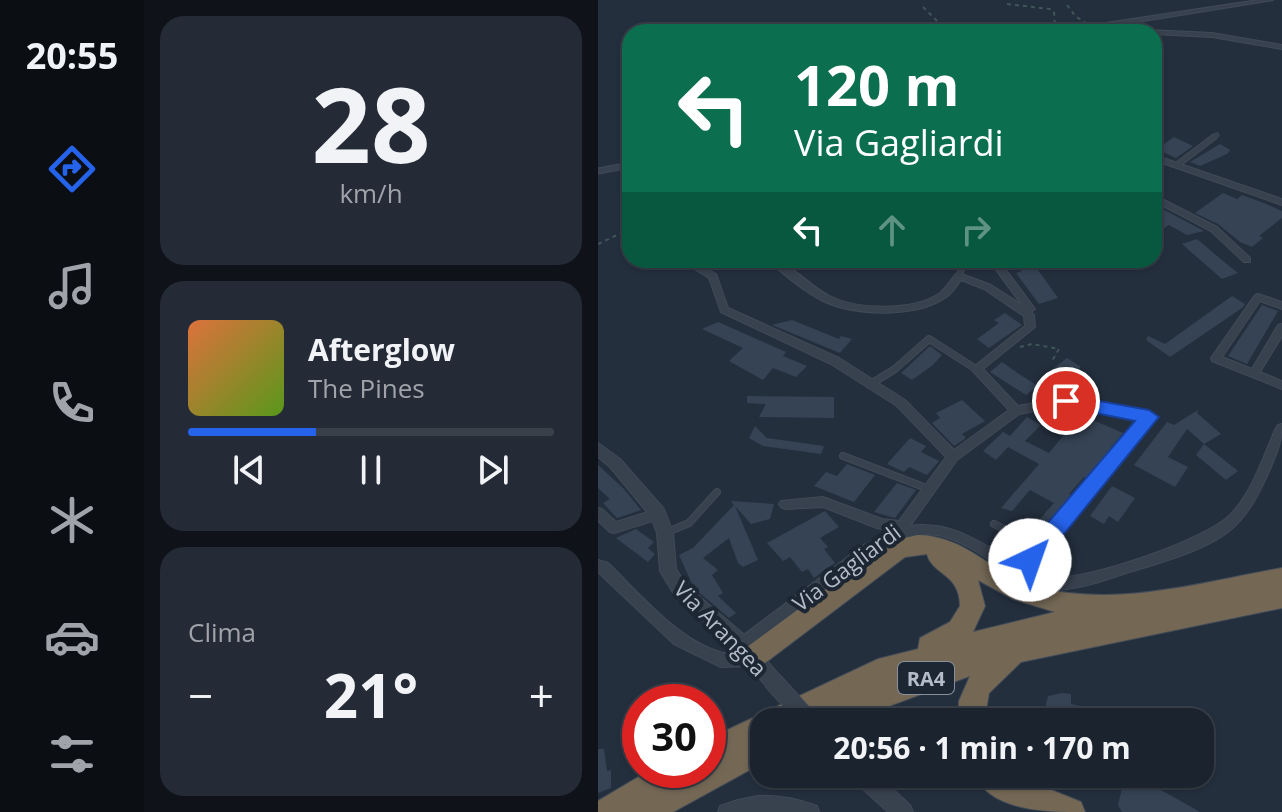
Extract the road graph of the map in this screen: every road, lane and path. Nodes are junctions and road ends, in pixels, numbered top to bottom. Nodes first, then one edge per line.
1 (1270, 0) edge
2 (1007, 4) dead end
3 (1067, 5) dead end
4 (923, 7) dead end
5 (940, 24) edge
6 (1055, 24) edge
7 (1085, 24) edge
8 (1123, 24) edge
9 (1162, 32) edge
10 (1282, 47) edge
11 (1217, 135) dead end
12 (1162, 160) edge
13 (1177, 165) junction
14 (622, 166) edge
15 (598, 171) edge
16 (1162, 202) edge
17 (1282, 202) edge
18 (622, 233) edge
19 (598, 244) edge
20 (1247, 260) dead end
21 (699, 268) edge
22 (784, 268) edge
23 (962, 268) edge
24 (1002, 268) edge
25 (959, 276) junction
26 (1282, 306) edge
27 (1029, 315) junction
28 (1282, 327) edge
29 (1007, 345) junction
30 (1052, 361) dead end
31 (976, 369) junction
32 (1254, 374) junction
33 (869, 385) junction
34 (1282, 385) edge
35 (1016, 410) junction
36 (1282, 428) edge
37 (598, 449) edge
38 (843, 456) dead end
39 (953, 457) junction
40 (929, 489) junction
41 (717, 492) dead end
42 (785, 504) dead end
43 (598, 513) edge
44 (658, 514) junction
45 (994, 524) dead end
46 (900, 530) junction
47 (665, 533) junction
48 (1041, 547) junction
49 (598, 566) edge
50 (870, 570) junction
51 (1019, 572) junction
52 (1282, 578) edge
53 (1282, 597) edge
54 (1126, 606) junction
55 (1039, 644) junction
56 (747, 651) junction
57 (875, 674) junction
58 (802, 708) edge
59 (806, 708) edge
60 (854, 708) edge
61 (972, 708) edge
62 (750, 733) edge
63 (726, 745) edge
64 (750, 755) edge
65 (647, 788) edge
66 (876, 788) edge
67 (606, 812) edge
68 (644, 812) edge
69 (726, 812) edge
70 (811, 812) edge
71 (903, 812) edge

1 - 8 street
2 - 6 path
3 - 7 path
4 - 5 path
9 - 10 street
11 - 13 lane
12 - 13 street
13 - 17 street
14 - 15 lane
16 - 20 street
18 - 19 path
21 - 33 street
22 - 25 street
23 - 25 lane
24 - 27 street
25 - 27 street
26 - 32 street
27 - 29 street
28 - 32 street
29 - 30 path
29 - 31 street
31 - 33 lane
31 - 35 street
32 - 34 street
33 - 39 street
35 - 39 street, Via Gagliardi
35 - 48 street, Via Gagliardi
36 - 51 street
37 - 44 street, Via Arangea
38 - 40 lane
39 - 40 street, Via Gagliardi
40 - 46 street, Via Gagliardi
41 - 47 lane
42 - 46 street
43 - 44 street
44 - 47 street, Via Arangea
45 - 48 lane
46 - 51 street
46 - 56 street, Via Gagliardi
47 - 56 street, Via Arangea
48 - 51 street
49 - 56 street
50 - 54 highway
50 - 56 highway
50 - 57 highway
52 - 54 highway, RA4
53 - 55 highway, RA4
54 - 57 highway, RA4
55 - 60 highway, RA4
55 - 61 highway
56 - 59 street, Via Arangea, bridge
57 - 58 highway, RA4
62 - 63 highway
64 - 68 highway
65 - 67 highway
66 - 71 street
69 - 70 street

